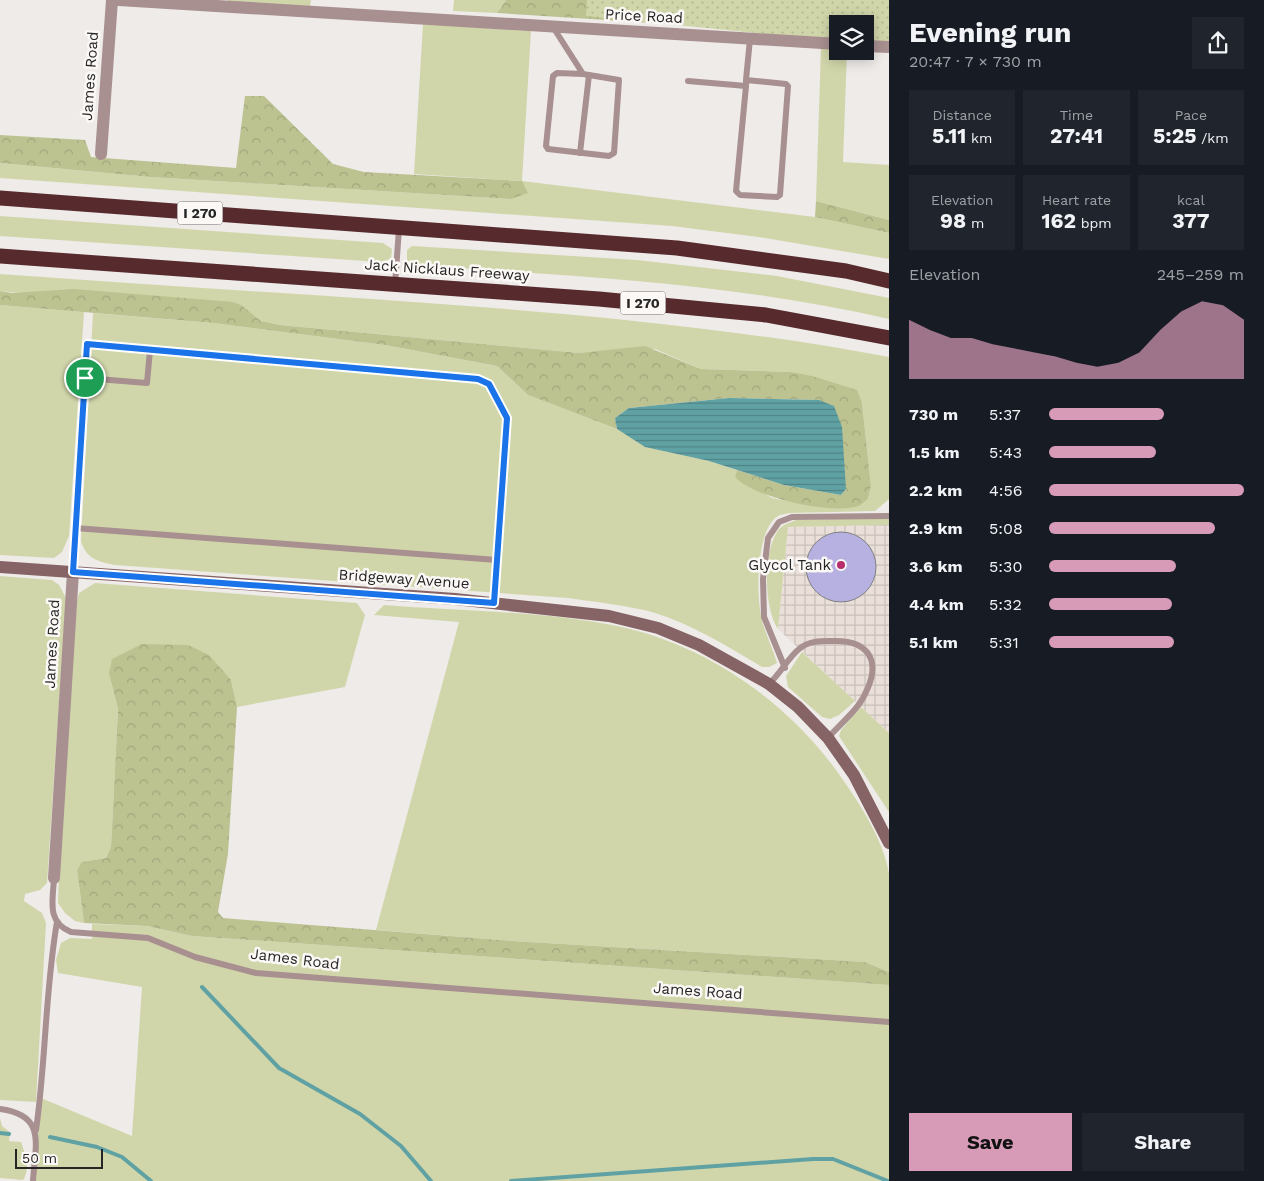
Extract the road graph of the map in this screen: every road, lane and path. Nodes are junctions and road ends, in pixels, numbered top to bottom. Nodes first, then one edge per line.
1 (112, 0) edge
2 (119, 0) edge
3 (554, 28) junction
4 (750, 38) junction
5 (829, 43) edge
6 (874, 46) edge
7 (889, 47) edge
8 (586, 75) junction
9 (688, 82) dead end
10 (746, 83) junction
11 (580, 153) junction
12 (101, 154) dead end
13 (0, 198) edge
14 (400, 227) junction
15 (0, 256) edge
16 (889, 281) edge
17 (395, 284) junction
18 (889, 338) edge
19 (150, 350) junction
20 (85, 378) junction
21 (889, 516) edge
22 (75, 528) junction
23 (497, 560) junction
24 (0, 567) edge
25 (73, 572) junction
26 (494, 603) junction
27 (785, 668) junction
28 (769, 684) junction
29 (828, 738) junction
30 (889, 843) edge
31 (54, 878) joint
32 (57, 922) junction
33 (889, 1022) edge
34 (0, 1108) edge
35 (36, 1130) junction
36 (33, 1181) edge

1 - 12 street, James Road
2 - 3 street, Price Road
3 - 4 street, Price Road
3 - 8 lane
4 - 5 street, Price Road
4 - 10 lane
6 - 7 street
8 - 11 lane
8 - 11 lane
8 - 11 lane
9 - 10 lane
10 - 10 lane
13 - 14 highway, I 270
14 - 16 highway, I 270
14 - 17 lane
15 - 17 highway, Jack Nicklaus Freeway / I 270
17 - 18 highway, Jack Nicklaus Freeway / I 270
19 - 20 lane
19 - 20 lane
19 - 23 lane
20 - 22 lane
21 - 27 lane
22 - 23 lane
22 - 25 lane
23 - 26 lane
24 - 25 street, Bridgeway Avenue
25 - 26 street, Bridgeway Avenue
25 - 31 street, James Road
26 - 28 street, Bridgeway Avenue
27 - 28 lane
27 - 29 lane
28 - 29 street, Bridgeway Avenue
29 - 30 street, Bridgeway Avenue
31 - 32 lane, James Road
32 - 33 lane, James Road
32 - 35 lane
34 - 35 lane
35 - 36 lane

